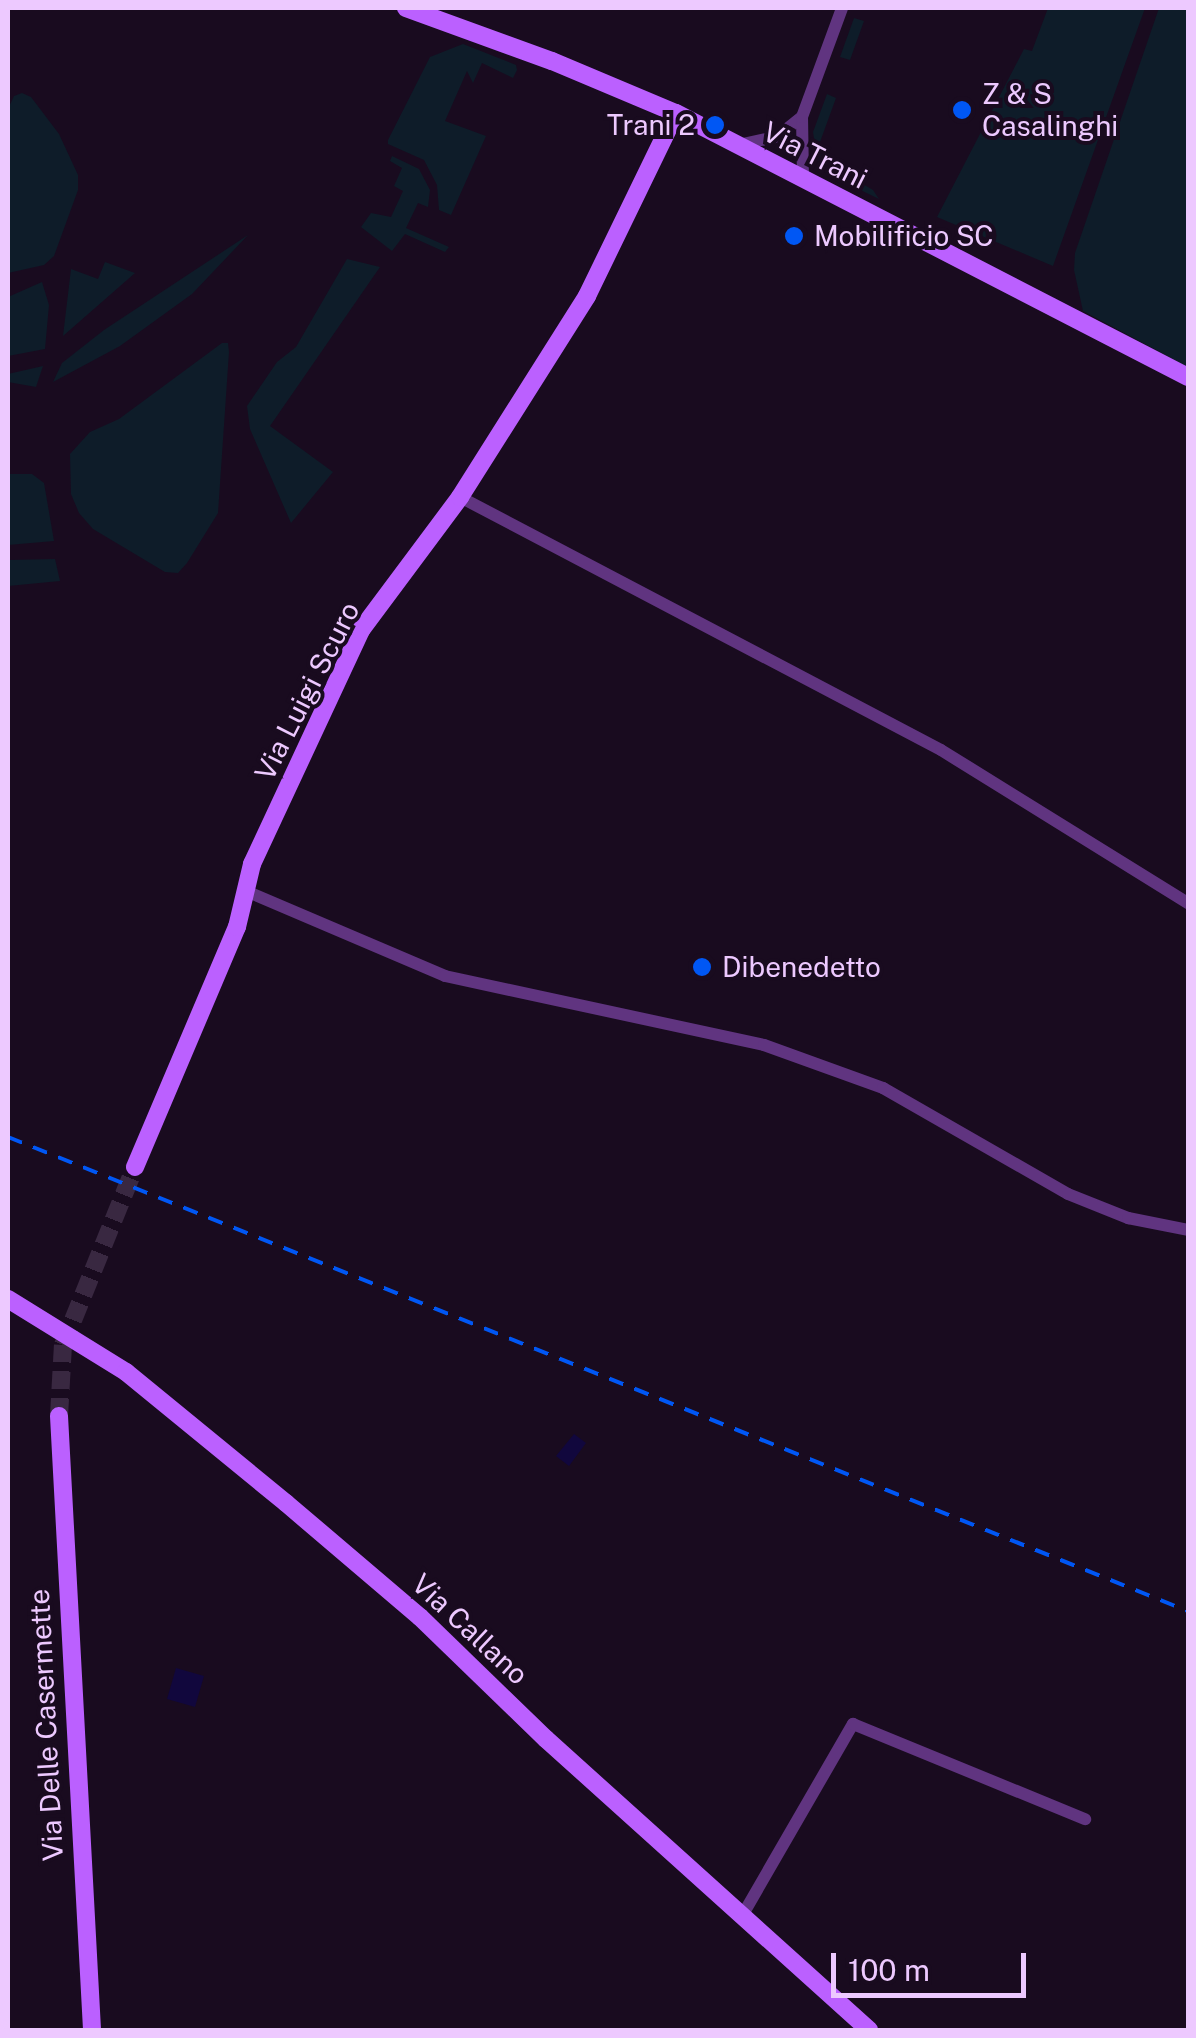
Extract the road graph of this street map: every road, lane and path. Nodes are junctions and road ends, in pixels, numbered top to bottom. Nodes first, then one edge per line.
1 (406, 8) edge
2 (842, 8) edge
3 (676, 113) junction
4 (802, 117) junction
5 (735, 145) junction
6 (804, 178) junction
7 (1188, 377) edge
8 (460, 497) junction
9 (246, 891) junction
10 (1188, 903) edge
11 (134, 1166) tunnel mouth
12 (1188, 1230) edge
13 (8, 1299) edge
14 (59, 1416) tunnel mouth
15 (1085, 1819) dead end
16 (742, 1916) junction
17 (92, 2030) edge
18 (869, 2030) edge

1 - 3 main road, Via Trani
2 - 4 street
3 - 5 main road, Via Trani
3 - 8 main road, Via Luigi Scuro
4 - 5 street
4 - 6 street
5 - 6 main road, Via Trani
6 - 7 main road, Via Trani
8 - 9 main road, Via Luigi Scuro
8 - 10 street
9 - 11 main road, Via Luigi Scuro
9 - 12 street
13 - 16 main road, Via Callano
14 - 17 main road, Via Delle Casermette
15 - 16 street
16 - 18 main road, Via Callano

